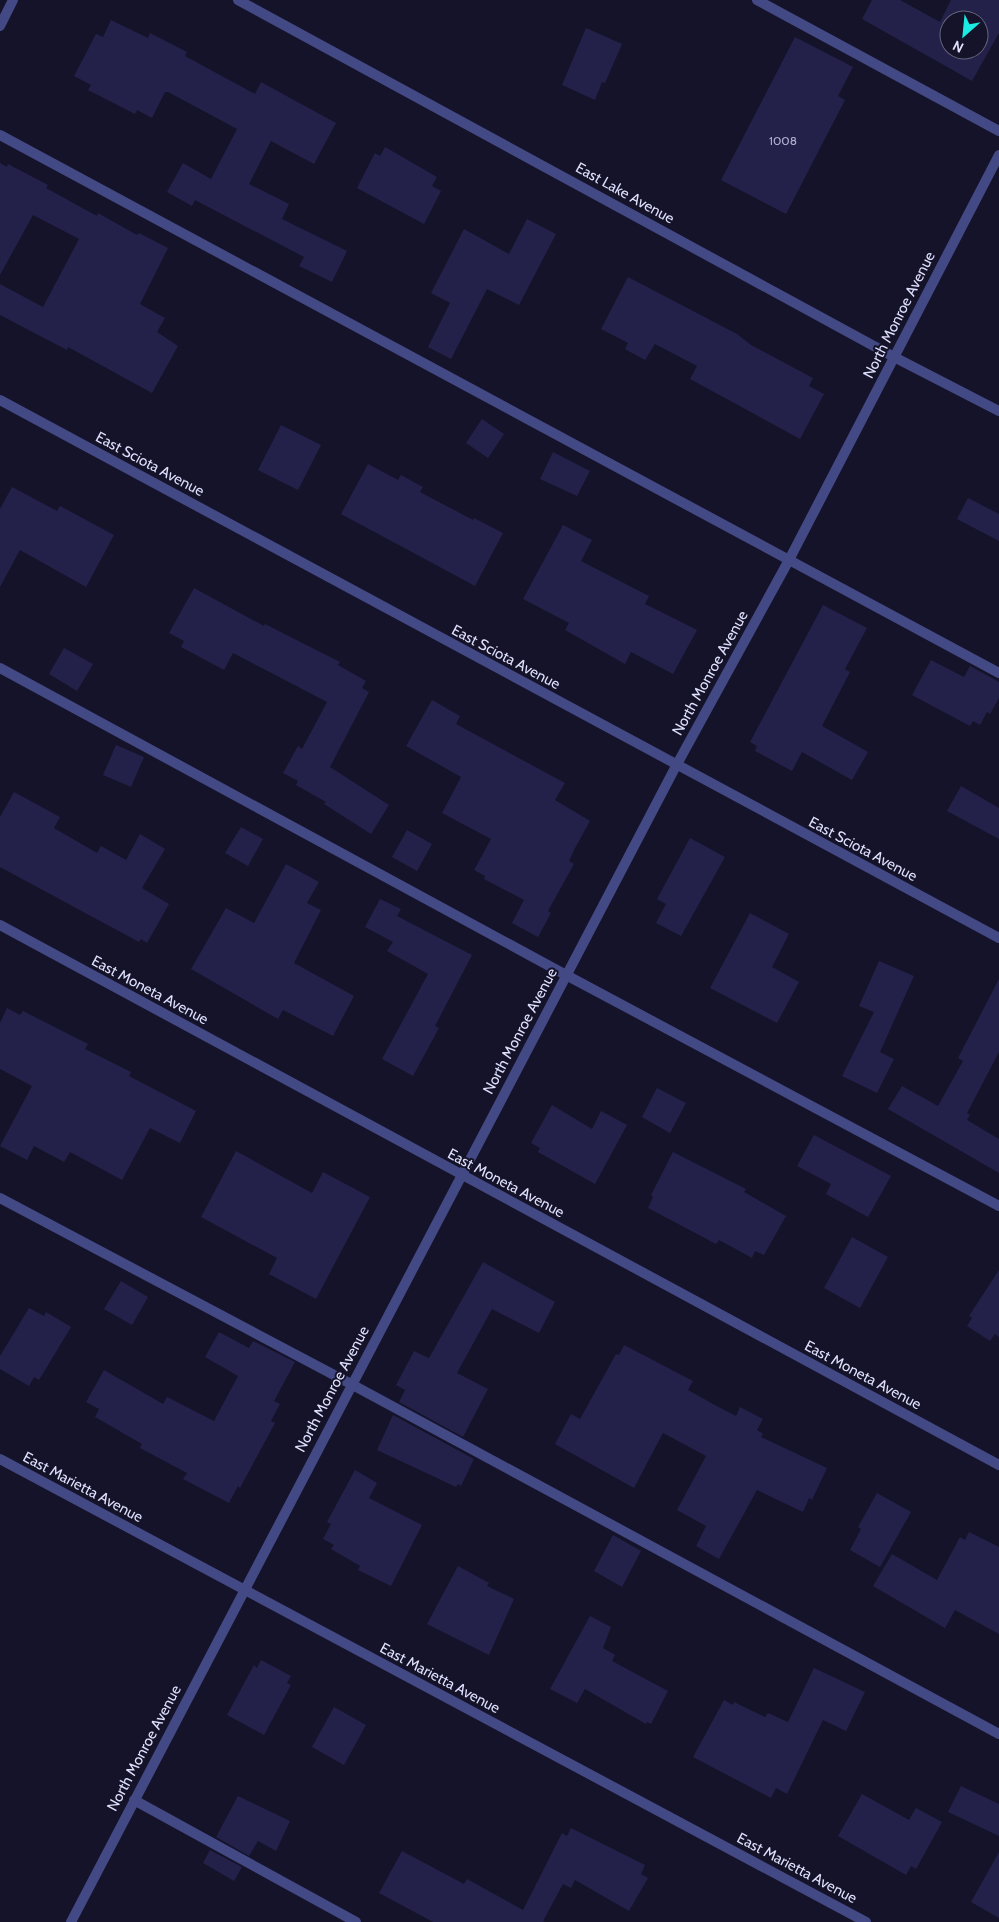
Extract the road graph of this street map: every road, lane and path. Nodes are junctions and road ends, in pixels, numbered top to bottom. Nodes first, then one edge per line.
1 (13, 0) edge
2 (238, 0) edge
3 (757, 0) edge
4 (0, 26) edge
5 (999, 130) edge
6 (0, 135) edge
7 (999, 155) edge
8 (894, 357) junction
9 (0, 400) edge
10 (999, 411) edge
11 (789, 560) junction
12 (0, 668) edge
13 (999, 673) edge
14 (676, 766) junction
15 (0, 925) edge
16 (999, 938) edge
17 (566, 975) junction
18 (461, 1175) junction
19 (0, 1198) edge
20 (999, 1206) edge
21 (351, 1384) junction
22 (0, 1459) edge
23 (999, 1465) edge
24 (243, 1590) junction
25 (999, 1734) edge
26 (134, 1800) junction
27 (70, 1922) edge
28 (356, 1922) edge
29 (866, 1922) edge

1 - 4 street
2 - 8 street, East Lake Avenue
3 - 5 street
6 - 11 street
7 - 8 street, North Monroe Avenue
8 - 10 street, East Lake Avenue
8 - 11 street, North Monroe Avenue
9 - 14 street, East Sciota Avenue
11 - 13 street
11 - 14 street, North Monroe Avenue
12 - 17 street
14 - 16 street, East Sciota Avenue
14 - 17 street, North Monroe Avenue
15 - 18 street, East Moneta Avenue
17 - 18 street, North Monroe Avenue
17 - 20 street
18 - 21 street, North Monroe Avenue
18 - 23 street, East Moneta Avenue
19 - 21 street
21 - 24 street, North Monroe Avenue
21 - 25 street
22 - 24 street, East Marietta Avenue
24 - 26 street, North Monroe Avenue
24 - 29 street, East Marietta Avenue
26 - 27 street, North Monroe Avenue
26 - 28 street

